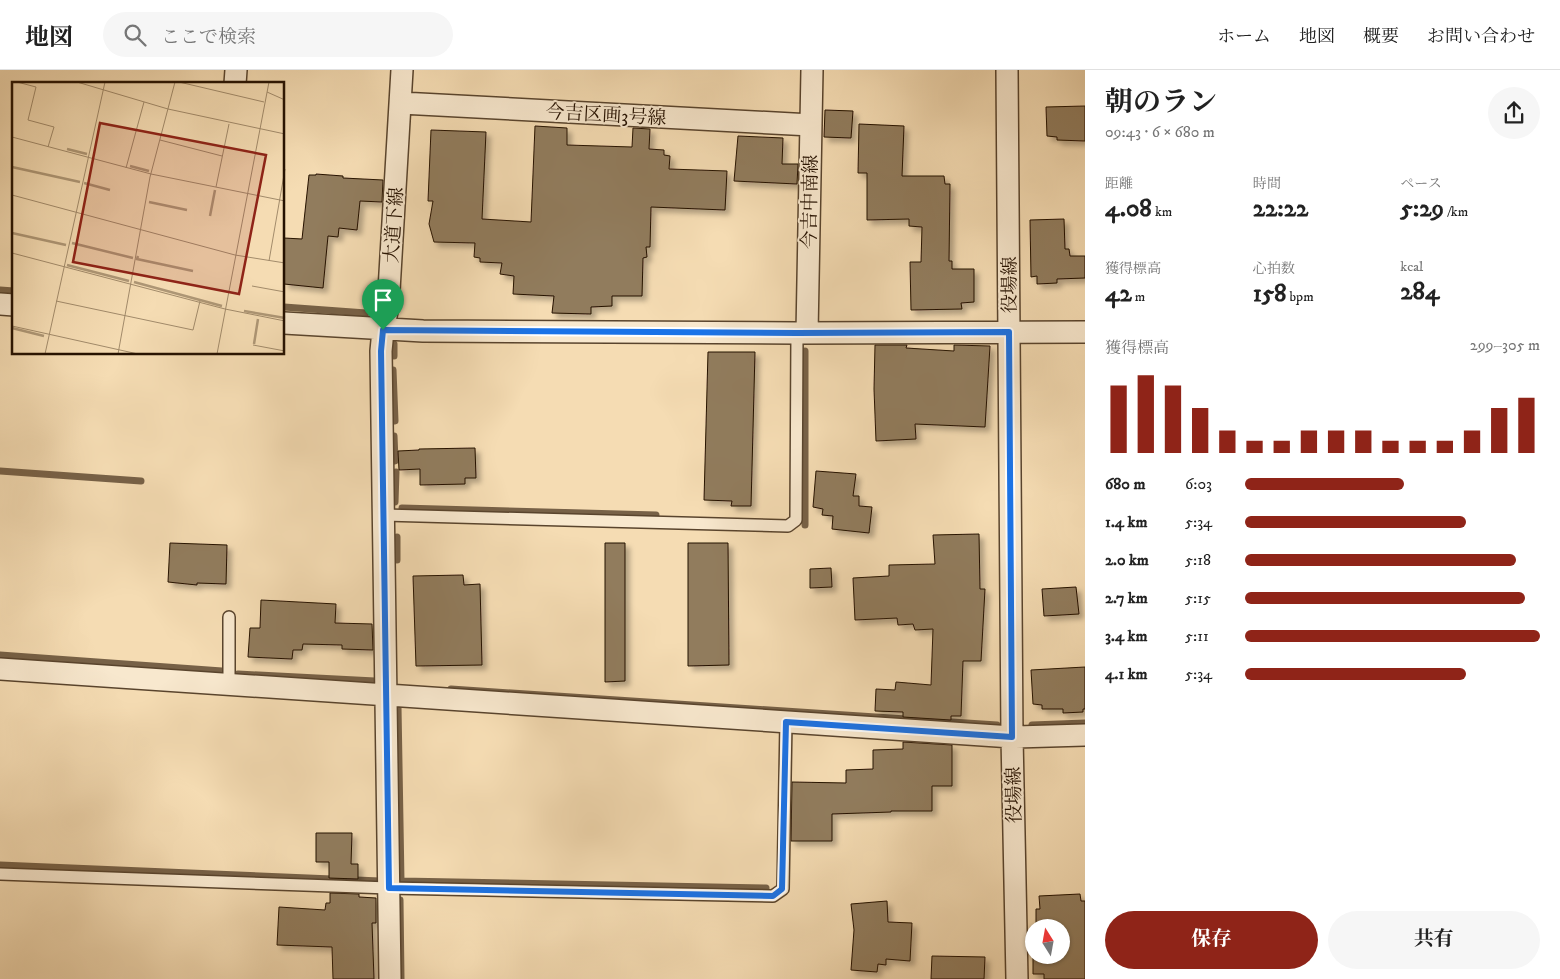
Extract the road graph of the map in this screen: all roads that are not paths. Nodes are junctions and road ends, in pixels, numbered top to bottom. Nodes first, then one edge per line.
1 (402, 70) edge
2 (812, 70) edge
3 (1007, 70) edge
4 (400, 103) junction
5 (810, 125) junction
6 (285, 323) edge
7 (383, 330) junction
8 (1009, 332) junction
9 (1085, 332) edge
10 (802, 333) junction
11 (384, 515) junction
12 (229, 617) dead end
13 (0, 669) edge
14 (228, 684) junction
15 (386, 694) junction
16 (786, 722) junction
17 (1085, 736) edge
18 (1012, 737) junction
19 (0, 874) edge
20 (389, 888) junction
21 (390, 979) edge
22 (1017, 979) edge

1 - 4 street, 大道下線
2 - 5 street, 今吉中南線
3 - 8 street, 役場線
4 - 5 street, 今吉区画3号線
4 - 7 street, 大道下線
5 - 10 street, 今吉中南線
6 - 7 street
7 - 10 street
7 - 11 street, 大道下線
8 - 9 street
8 - 10 street
8 - 18 street, 役場線
10 - 11 lane
11 - 15 street, 大道下線
12 - 14 lane
13 - 14 street
14 - 15 street
15 - 16 street
15 - 20 street, 大道下線
16 - 18 street
16 - 20 lane
17 - 18 street
18 - 22 street, 役場線
19 - 20 lane
20 - 21 street, 大道下線

